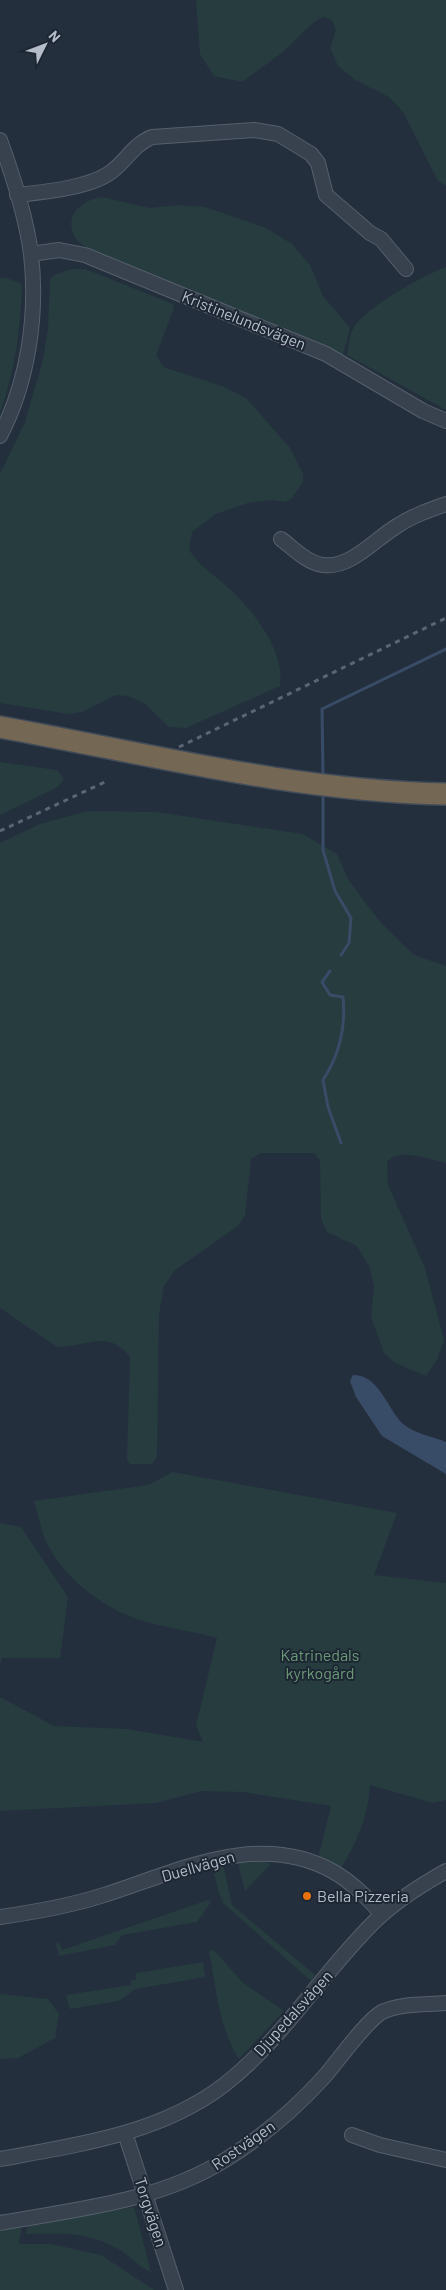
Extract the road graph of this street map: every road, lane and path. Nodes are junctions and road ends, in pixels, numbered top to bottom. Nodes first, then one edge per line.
1 (1, 145) edge
2 (17, 195) junction
3 (31, 254) junction
4 (406, 269) dead end
5 (446, 421) edge
6 (0, 436) edge
7 (446, 504) edge
8 (281, 539) dead end
9 (0, 727) edge
10 (0, 740) edge
11 (446, 794) edge
12 (446, 806) edge
13 (446, 1871) edge
14 (382, 1914) junction
15 (0, 1917) edge
16 (446, 2003) edge
17 (125, 2134) junction
18 (352, 2135) dead end
19 (0, 2159) edge
20 (446, 2160) edge
21 (146, 2196) junction
22 (0, 2224) edge
23 (176, 2290) edge

1 - 2 street
2 - 3 street
2 - 4 street
3 - 5 street, Kristinelundsvägen
3 - 6 street
7 - 8 street
9 - 11 highway
10 - 12 highway
13 - 14 street, Djupedalsvägen
14 - 15 street, Duellvägen
14 - 17 street, Djupedalsvägen
16 - 21 street, Rostvägen
17 - 19 street, Djupedalsvägen
17 - 21 street, Torgvägen
18 - 20 street
21 - 22 street, Rostvägen
21 - 23 street, Torgvägen

